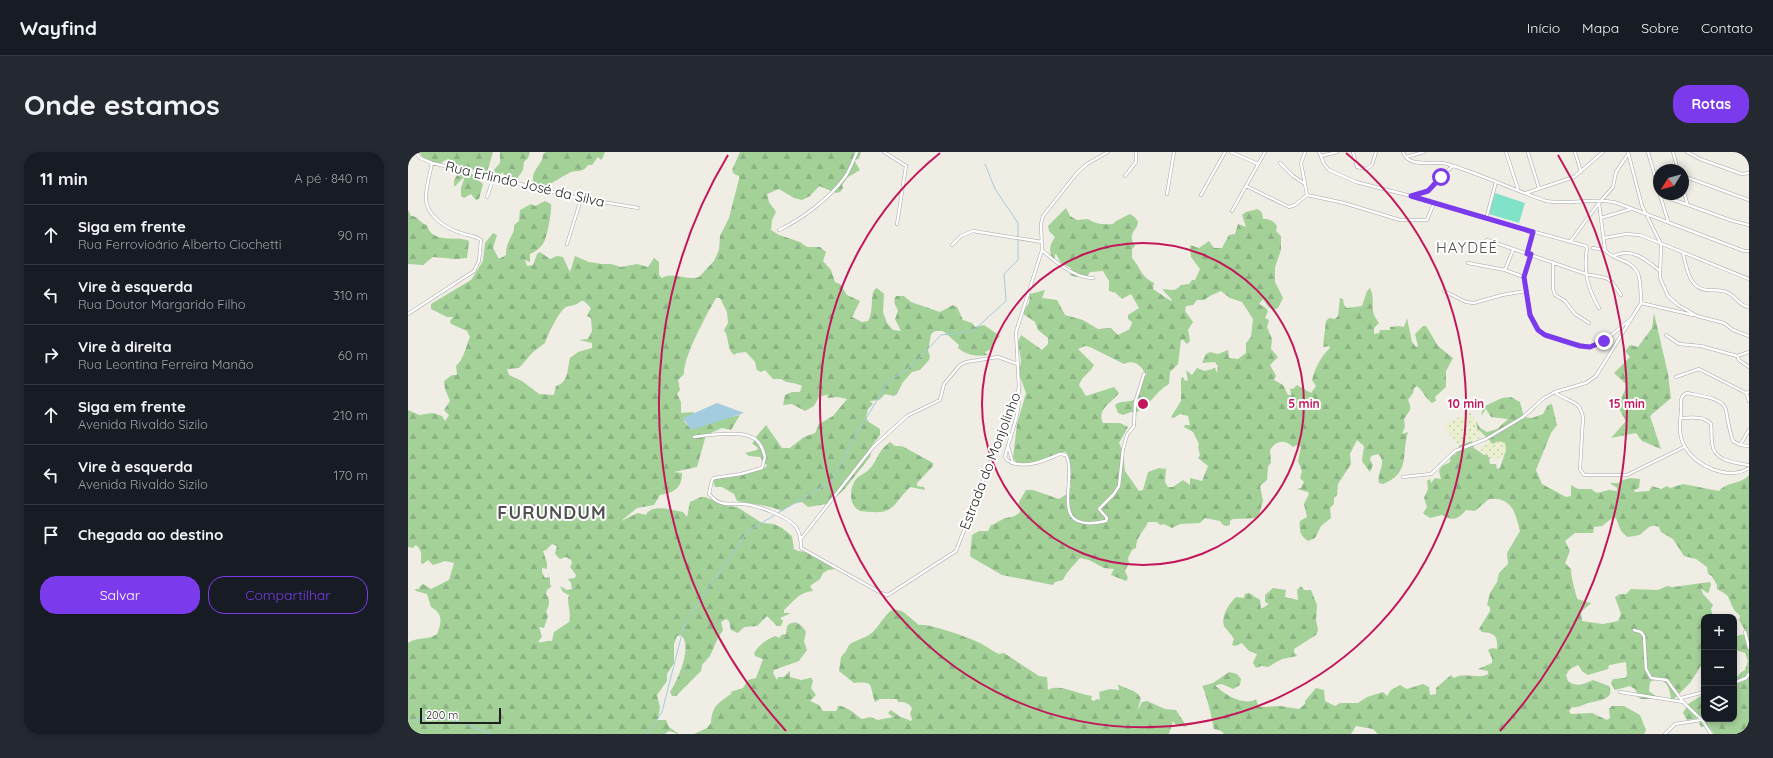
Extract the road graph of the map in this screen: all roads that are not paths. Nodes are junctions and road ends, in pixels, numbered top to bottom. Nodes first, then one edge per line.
1 (415, 152) edge
2 (858, 152) edge
3 (884, 152) edge
4 (1108, 152) edge
5 (1136, 152) edge
6 (1174, 152) edge
7 (1225, 152) edge
8 (1231, 152) edge
9 (1265, 152) edge
10 (1305, 152) edge
11 (1319, 152) edge
12 (1338, 152) edge
13 (1353, 152) edge
14 (1376, 152) edge
15 (1406, 152) edge
16 (1424, 152) edge
17 (1506, 152) edge
18 (1575, 152) edge
19 (1603, 152) edge
20 (1648, 152) edge
21 (1673, 152) edge
22 (1687, 152) edge
23 (1528, 153) edge
24 (1628, 153) edge
25 (1691, 153) edge
26 (1404, 155) edge
27 (1321, 156) junction
28 (432, 163) junction
29 (1280, 163) dead end
30 (1258, 164) junction
31 (1676, 164) edge
32 (1453, 166) junction
33 (1653, 169) edge
34 (1581, 172) junction
35 (1749, 173) edge
36 (1125, 176) dead end
37 (494, 177) junction
38 (1689, 178) edge
39 (1496, 182) junction
40 (1306, 184) junction
41 (1246, 186) junction
42 (1518, 189) junction
43 (1539, 189) junction
44 (1526, 193) junction
45 (1167, 194) dead end
46 (1307, 195) junction
47 (1201, 196) dead end
48 (1411, 196) junction
49 (487, 197) dead end
50 (581, 199) junction
51 (1602, 200) junction
52 (1661, 200) edge
53 (1675, 200) edge
54 (1686, 200) edge
55 (1749, 200) edge
56 (1434, 203) junction
57 (1599, 203) junction
58 (1687, 204) junction
59 (638, 208) dead end
60 (1632, 208) junction
61 (1232, 211) dead end
62 (1645, 213) junction
63 (1601, 218) junction
64 (1486, 219) junction
65 (1668, 222) junction
66 (897, 224) dead end
67 (1749, 225) edge
68 (778, 230) dead end
69 (1533, 232) junction
70 (1604, 238) junction
71 (1487, 240) dead end
72 (1042, 242) junction
73 (1570, 242) junction
74 (567, 244) dead end
75 (1661, 244) junction
76 (952, 246) dead end
77 (1593, 248) dead end
78 (1042, 250) junction
79 (1513, 250) junction
80 (1605, 250) junction
81 (1749, 251) edge
82 (1683, 253) junction
83 (1529, 254) junction
84 (1612, 256) junction
85 (1553, 262) junction
86 (1468, 263) dead end
87 (1505, 270) junction
88 (1660, 271) junction
89 (1586, 274) junction
90 (1524, 277) junction
91 (1093, 278) dead end
92 (1749, 279) edge
93 (1444, 290) dead end
94 (1526, 292) junction
95 (1621, 295) dead end
96 (1641, 303) junction
97 (1749, 307) edge
98 (1599, 308) dead end
99 (408, 313) edge
100 (1697, 316) junction
101 (1632, 318) junction
102 (1589, 323) dead end
103 (1666, 336) dead end
104 (1749, 336) edge
105 (1749, 352) edge
106 (1737, 356) junction
107 (1018, 364) junction
108 (1749, 367) edge
109 (1144, 374) dead end
110 (1676, 377) dead end
111 (1019, 388) junction
112 (1555, 392) junction
113 (1747, 393) edge
114 (1749, 400) edge
115 (1680, 418) junction
116 (1749, 430) edge
117 (694, 437) dead end
118 (1740, 445) junction
119 (1008, 446) junction
120 (1749, 446) edge
121 (1684, 447) junction
122 (1013, 463) junction
123 (1749, 465) edge
124 (1749, 468) edge
125 (1402, 477) dead end
126 (800, 540) junction
127 (1634, 630) dead end
128 (1745, 632) dead end
129 (1749, 648) edge
130 (1749, 674) edge
131 (1737, 682) edge
132 (1620, 692) dead end
133 (1701, 693) edge
134 (1681, 698) junction
135 (1683, 702) junction
136 (1701, 719) edge
137 (1701, 720) edge
138 (1703, 722) edge
139 (1665, 734) edge
140 (1711, 734) edge

1 - 28 street, Rua Erlindo José da Silva
2 - 68 street
3 - 66 street
4 - 72 street, Estrada do Monjolinho
5 - 36 street
6 - 45 street
7 - 47 street
8 - 30 street
9 - 30 street
10 - 40 street
11 - 27 street
12 - 27 street
13 - 14 street
15 - 26 street
16 - 26 street
17 - 42 street
18 - 34 street
19 - 34 street
20 - 33 street
21 - 31 street
22 - 25 street
23 - 43 street
24 - 51 street
24 - 62 street
25 - 35 street
26 - 32 street
27 - 48 street
28 - 37 street, Rua Erlindo José da Silva
28 - 99 street
29 - 40 street
30 - 41 street
32 - 39 street
32 - 48 street
34 - 43 street
37 - 49 street
37 - 50 street, Rua Erlindo José da Silva
38 - 55 street
39 - 42 street
39 - 64 street
40 - 46 street
41 - 46 street
41 - 61 street
42 - 44 street
43 - 44 street
44 - 51 street
46 - 56 street
48 - 56 street
50 - 59 street, Rua Erlindo José da Silva
50 - 74 street
51 - 57 street
51 - 60 street
52 - 65 street
53 - 58 street
54 - 58 street
56 - 64 street
57 - 63 street
57 - 73 street
58 - 67 street
60 - 62 street
60 - 63 street
62 - 65 street
62 - 75 street
63 - 70 street
64 - 69 street
65 - 81 street
69 - 73 street
69 - 83 street
70 - 75 street
70 - 80 street
71 - 79 street
72 - 76 street
72 - 78 street, Estrada do Monjolinho
73 - 89 street
75 - 82 street
75 - 88 street
77 - 80 street
78 - 91 street
78 - 107 street, Estrada do Monjolinho
79 - 83 street
79 - 87 street
80 - 84 street
82 - 92 street
82 - 97 street
83 - 85 street
83 - 90 street
84 - 88 street
84 - 96 street
85 - 89 street
85 - 102 street
86 - 87 street
87 - 90 street
88 - 100 street
89 - 95 street
89 - 98 street
90 - 94 street
93 - 94 street
94 - 101 street
96 - 100 street
96 - 101 street
100 - 104 street
101 - 112 street
103 - 106 street
105 - 106 street
106 - 108 street
107 - 111 street, Estrada do Monjolinho
107 - 126 street
109 - 122 street
110 - 113 street
111 - 119 street
111 - 126 street, Estrada do Monjolinho
112 - 121 street
112 - 125 street
113 - 114 street
115 - 118 street
115 - 121 street
115 - 123 street
116 - 118 street
117 - 126 street
118 - 120 street
119 - 122 street
119 - 122 street
121 - 124 street
127 - 134 street
128 - 129 street
130 - 131 street
132 - 135 street
133 - 134 street
134 - 135 street
135 - 136 street
137 - 139 street
138 - 140 street

